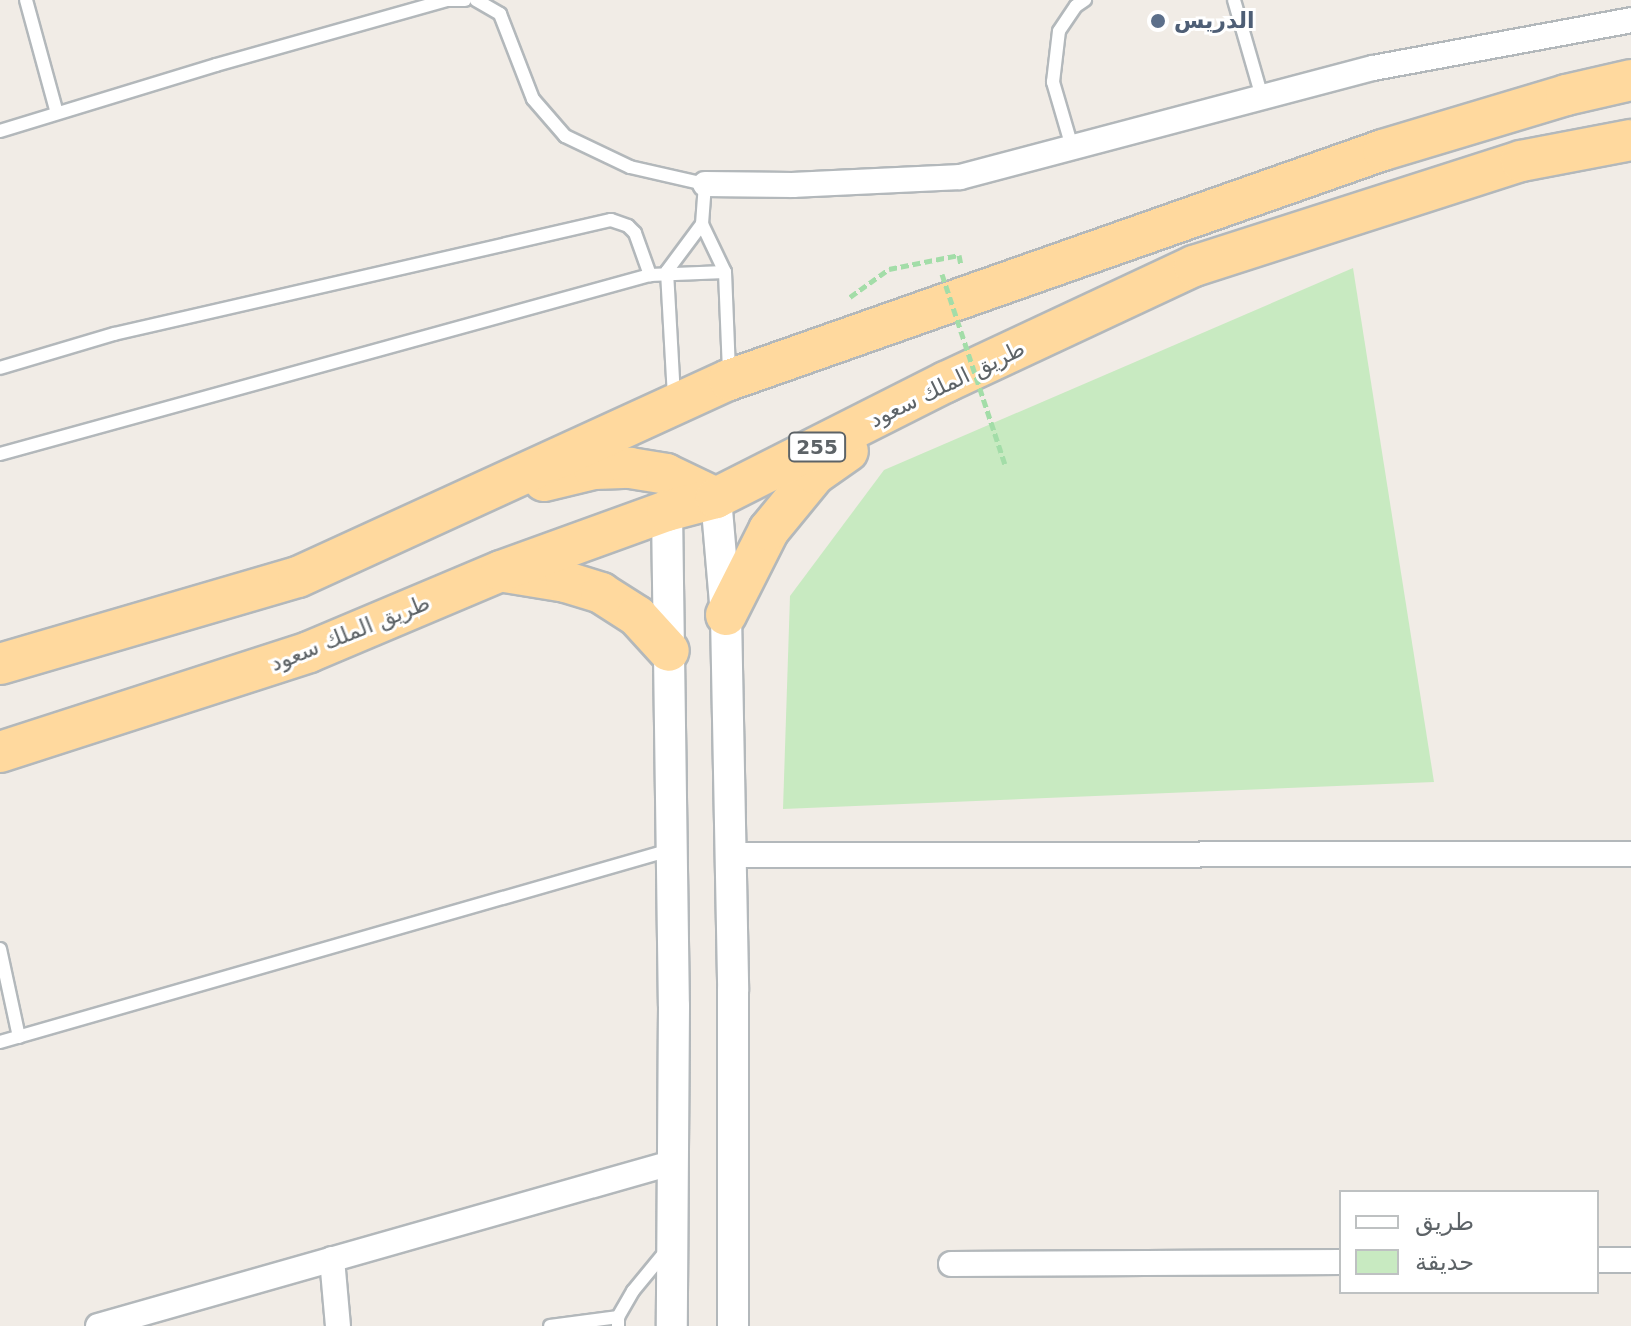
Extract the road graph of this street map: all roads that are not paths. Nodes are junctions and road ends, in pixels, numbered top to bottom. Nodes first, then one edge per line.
1 (26, 0) edge
2 (465, 0) edge
3 (476, 0) edge
4 (1085, 0) edge
5 (1234, 0) edge
6 (1631, 20) edge
7 (1631, 80) edge
8 (1262, 97) junction
9 (57, 113) junction
10 (0, 131) edge
11 (1631, 140) edge
12 (1072, 147) junction
13 (705, 184) junction
14 (702, 224) junction
15 (667, 271) junction
16 (725, 272) junction
17 (650, 275) junction
18 (0, 368) edge
19 (729, 380) junction
20 (946, 382) junction
21 (674, 403) junction
22 (0, 454) edge
23 (476, 495) junction
24 (716, 498) junction
25 (667, 511) junction
26 (501, 571) junction
27 (726, 615) junction
28 (669, 651) junction
29 (0, 664) edge
30 (0, 752) edge
31 (672, 850) junction
32 (1631, 854) edge
33 (731, 855) junction
34 (0, 949) edge
35 (19, 1037) junction
36 (0, 1042) edge
37 (671, 1163) junction
38 (670, 1246) junction
39 (332, 1259) junction
40 (1599, 1260) edge
41 (1631, 1260) edge
42 (1339, 1262) edge
43 (951, 1264) dead end
44 (618, 1321) edge
45 (98, 1326) edge
46 (338, 1326) edge
47 (550, 1326) edge
48 (672, 1326) edge
49 (733, 1326) edge

1 - 9 lane
2 - 9 lane
3 - 13 lane
4 - 12 lane
5 - 8 lane
6 - 8 street
7 - 19 highway
8 - 12 street
9 - 10 lane
11 - 20 highway, طريق الملك سعود / 255
12 - 13 street
13 - 14 lane
14 - 15 lane
14 - 16 lane
15 - 16 lane
15 - 17 lane
15 - 21 lane
16 - 19 lane
17 - 18 lane
17 - 22 lane
19 - 21 highway
20 - 24 highway, طريق الملك سعود / 255
20 - 27 highway
21 - 23 highway
23 - 24 highway
23 - 29 highway
24 - 25 highway, طريق الملك سعود / 255
24 - 27 street
25 - 26 highway, طريق الملك سعود / 255
25 - 28 street
26 - 28 highway
26 - 30 highway, طريق الملك سعود / 255
27 - 33 street
28 - 31 street
31 - 35 lane
31 - 37 street
32 - 33 street
33 - 49 street
34 - 35 lane
35 - 36 lane
37 - 38 street
37 - 39 street
38 - 44 lane
38 - 48 street
39 - 45 street
39 - 46 street
40 - 41 street
42 - 43 street
44 - 47 lane

